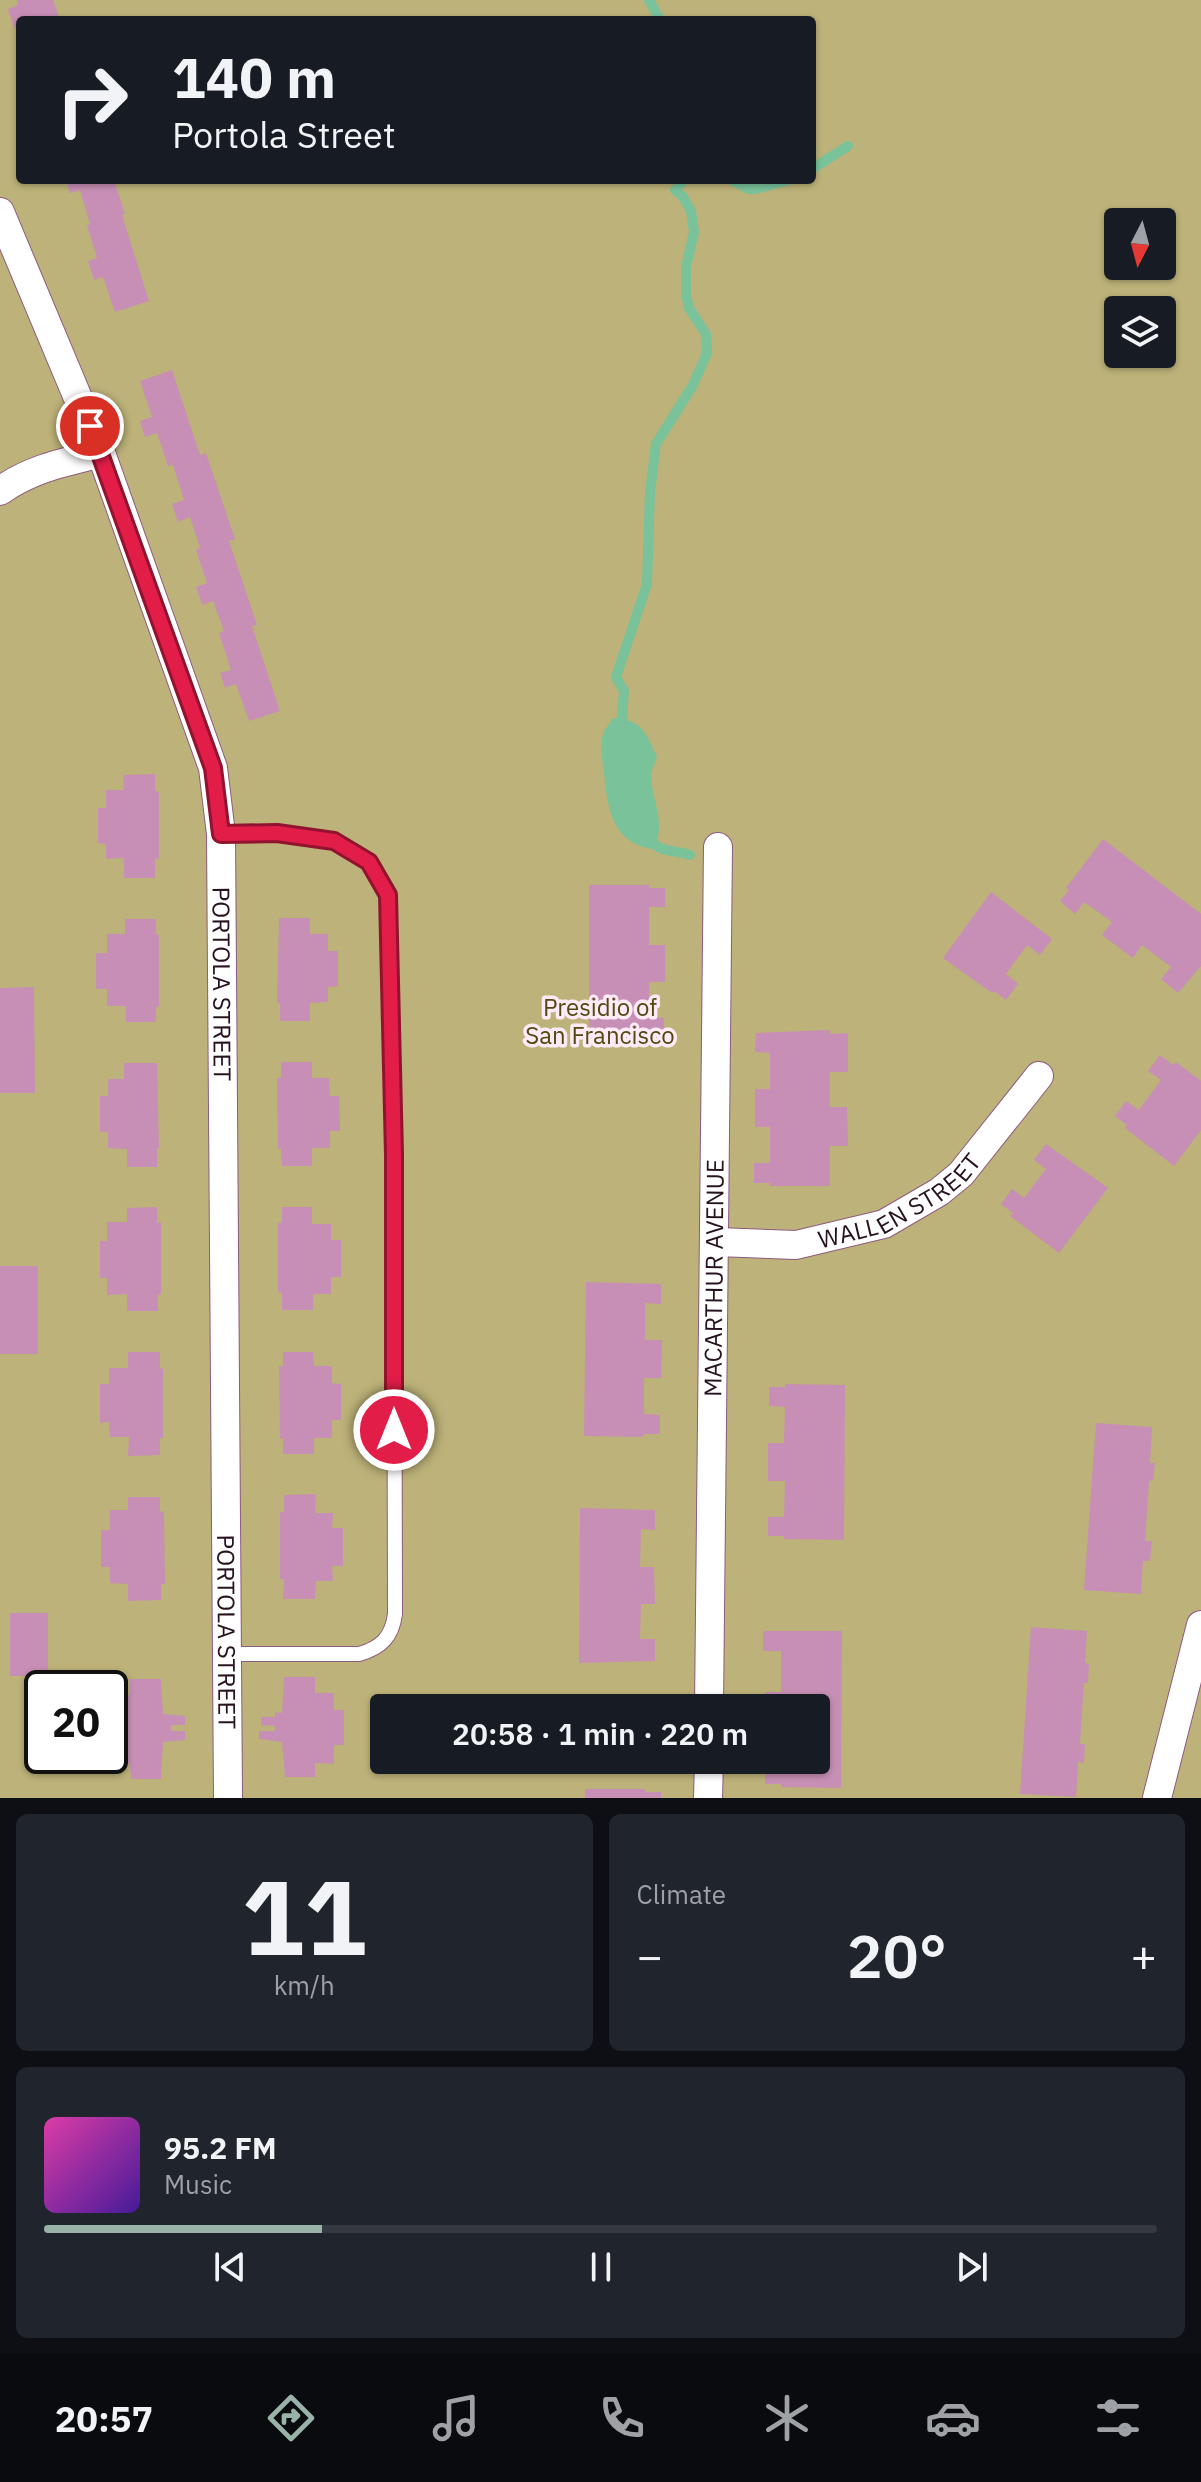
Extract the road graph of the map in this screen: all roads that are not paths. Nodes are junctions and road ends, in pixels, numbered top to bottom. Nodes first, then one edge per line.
1 (0, 212) edge
2 (101, 453) junction
3 (0, 491) edge
4 (221, 834) junction
5 (718, 847) dead end
6 (1039, 1076) dead end
7 (716, 1242) junction
8 (1201, 1625) edge
9 (226, 1654) junction
10 (709, 1694) edge
11 (709, 1774) edge
12 (228, 1798) edge
13 (708, 1798) edge
14 (1158, 1798) edge

1 - 2 street, PORTOLA STREET
2 - 3 street
2 - 4 street, PORTOLA STREET
4 - 9 street, PORTOLA STREET
4 - 9 lane
5 - 7 street, MACARTHUR AVENUE
6 - 7 street, WALLEN STREET
7 - 10 street, MACARTHUR AVENUE
8 - 14 street
9 - 12 street, PORTOLA STREET
11 - 13 street

